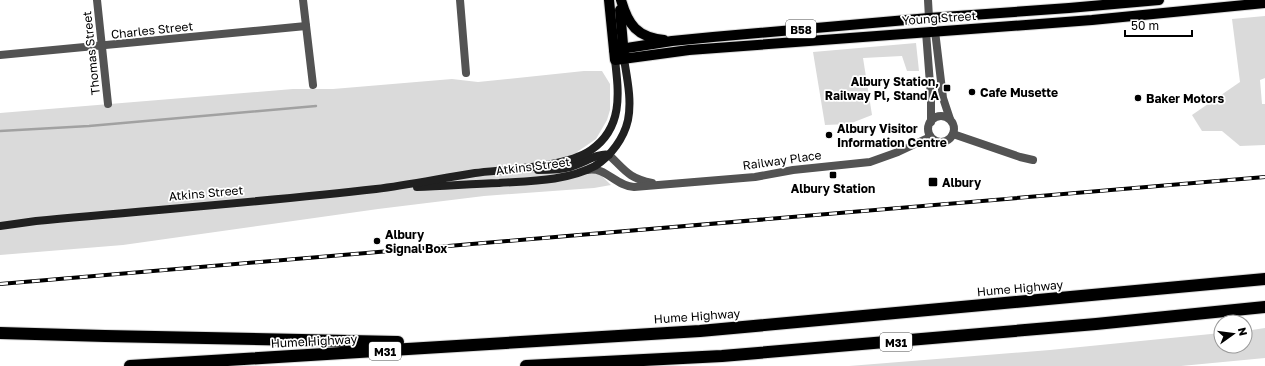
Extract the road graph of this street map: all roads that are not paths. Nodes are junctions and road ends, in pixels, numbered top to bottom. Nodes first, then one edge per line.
1 (97, 0) edge
2 (303, 0) edge
3 (460, 0) edge
4 (610, 0) edge
5 (620, 0) edge
6 (928, 0) edge
7 (1159, 0) edge
8 (1241, 2) edge
9 (1265, 4) edge
10 (929, 18) junction
11 (306, 26) junction
12 (930, 32) junction
13 (672, 41) junction
14 (102, 47) junction
15 (619, 54) junction
16 (0, 55) edge
17 (466, 73) dead end
18 (313, 85) dead end
19 (108, 104) dead end
20 (950, 119) junction
21 (931, 122) junction
22 (953, 134) junction
23 (930, 137) junction
24 (608, 155) junction
25 (1033, 160) dead end
26 (505, 169) junction
27 (574, 174) junction
28 (657, 184) junction
29 (378, 189) junction
30 (0, 221) edge
31 (36, 221) junction
32 (0, 226) edge
33 (1265, 279) edge
34 (1265, 307) edge
35 (0, 333) edge
36 (641, 334) junction
37 (130, 366) edge
38 (526, 366) edge

1 - 14 street, Thomas Street
2 - 11 street
3 - 17 street
4 - 15 main road
5 - 13 main road, B58
5 - 15 main road, B58
6 - 10 street
7 - 10 main road, Young Street / B58
8 - 9 main road, Young Street / B58
8 - 12 main road, Young Street / B58
10 - 12 main road
10 - 13 main road, Young Street / B58
11 - 14 street, Charles Street
11 - 18 street
12 - 15 main road, Young Street / B58
12 - 20 street
12 - 21 street
13 - 15 main road, Young Street / B58
14 - 16 street, Charles Street
14 - 19 street, Thomas Street
15 - 24 main road, Atkins Street
15 - 26 main road, Atkins Street
20 - 21 street
20 - 22 street
21 - 23 street
22 - 23 street
22 - 25 street
23 - 28 street, Railway Place
24 - 26 main road
24 - 27 main road, Atkins Street
24 - 28 street, Railway Place
26 - 29 main road, Atkins Street
27 - 28 street, Railway Place
27 - 29 main road, Atkins Street
29 - 31 main road, Atkins Street
30 - 31 main road, Atkins Street
31 - 32 main road, Atkins Street
33 - 36 highway, Hume Highway / M31
34 - 38 highway, M31
35 - 36 highway
36 - 37 highway, Hume Highway / M31

